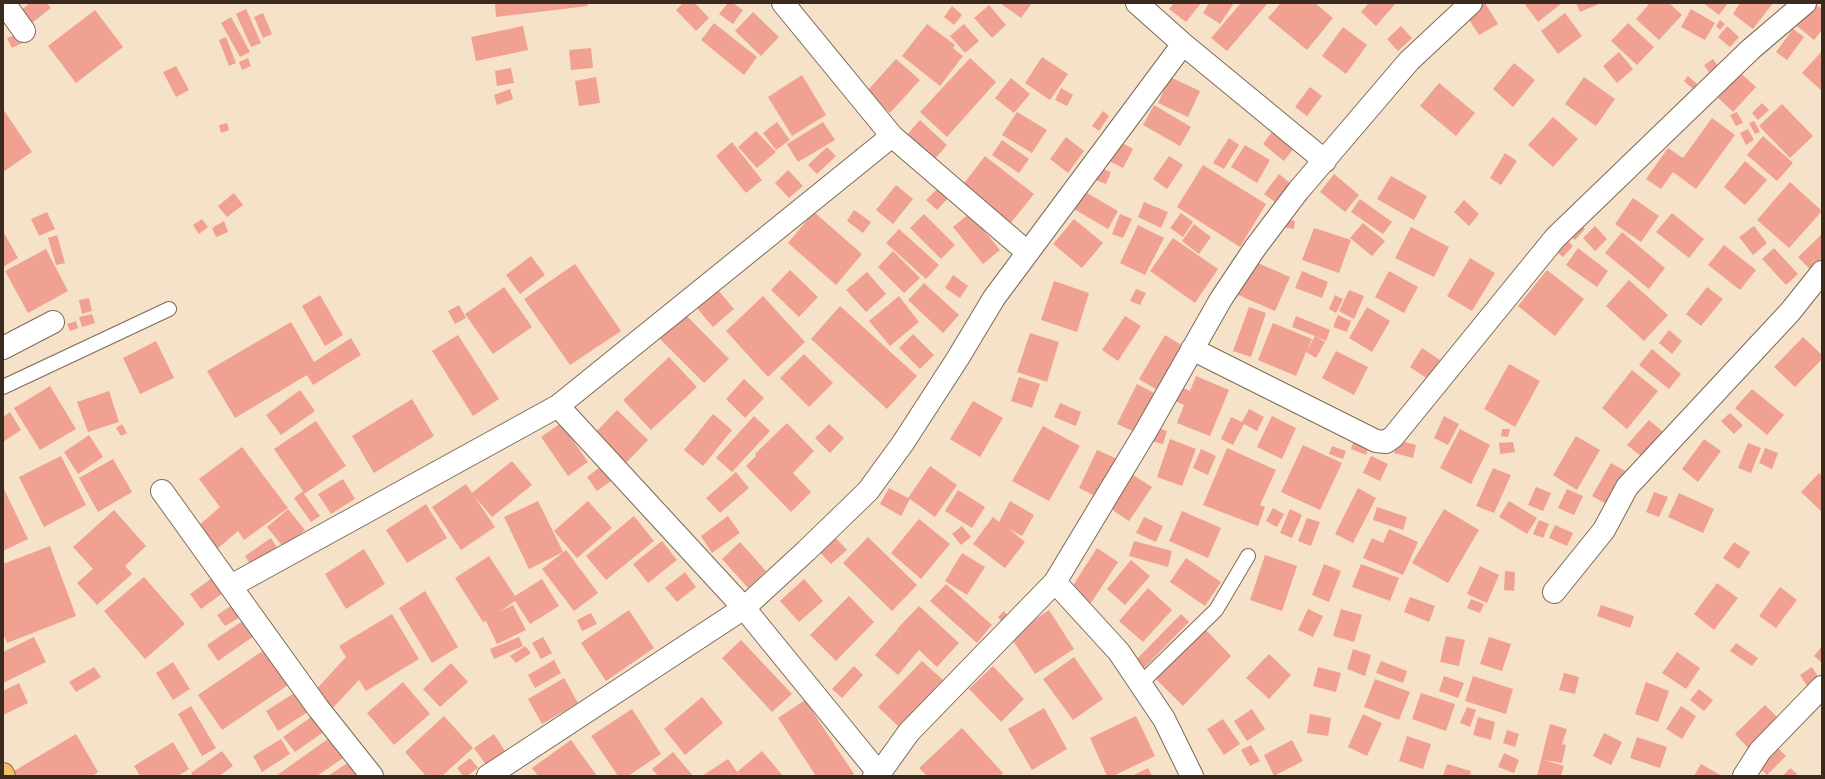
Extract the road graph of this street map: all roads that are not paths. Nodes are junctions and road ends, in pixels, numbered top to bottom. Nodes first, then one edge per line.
1 (4, 3) edge
2 (782, 3) edge
3 (1137, 3) edge
4 (1470, 3) edge
5 (1805, 3) edge
6 (24, 31) dead end
7 (1183, 44) junction
8 (892, 136) junction
9 (1325, 161) junction
10 (1027, 252) junction
11 (1822, 272) edge
12 (170, 309) dead end
13 (53, 322) dead end
14 (3, 348) edge
15 (1192, 349) junction
16 (3, 387) edge
17 (558, 406) junction
18 (162, 491) dead end
19 (1248, 556) dead end
20 (1055, 582) junction
21 (231, 586) junction
22 (1554, 592) dead end
23 (744, 608) junction
24 (1140, 684) junction
25 (1822, 687) edge
26 (878, 775) edge
27 (372, 776) edge
28 (488, 776) edge
29 (1192, 776) edge
30 (1744, 776) edge

1 - 6 street
2 - 8 street
3 - 7 street
4 - 9 street
5 - 15 street
7 - 9 street
7 - 10 street
8 - 10 street
8 - 17 street
9 - 15 street
10 - 23 street
11 - 22 street
12 - 16 lane
13 - 14 street
15 - 20 street
17 - 21 street
17 - 23 street
18 - 21 street
19 - 24 lane
20 - 24 street
20 - 26 street
21 - 27 street
23 - 26 street
23 - 28 street
24 - 29 street
25 - 30 street

